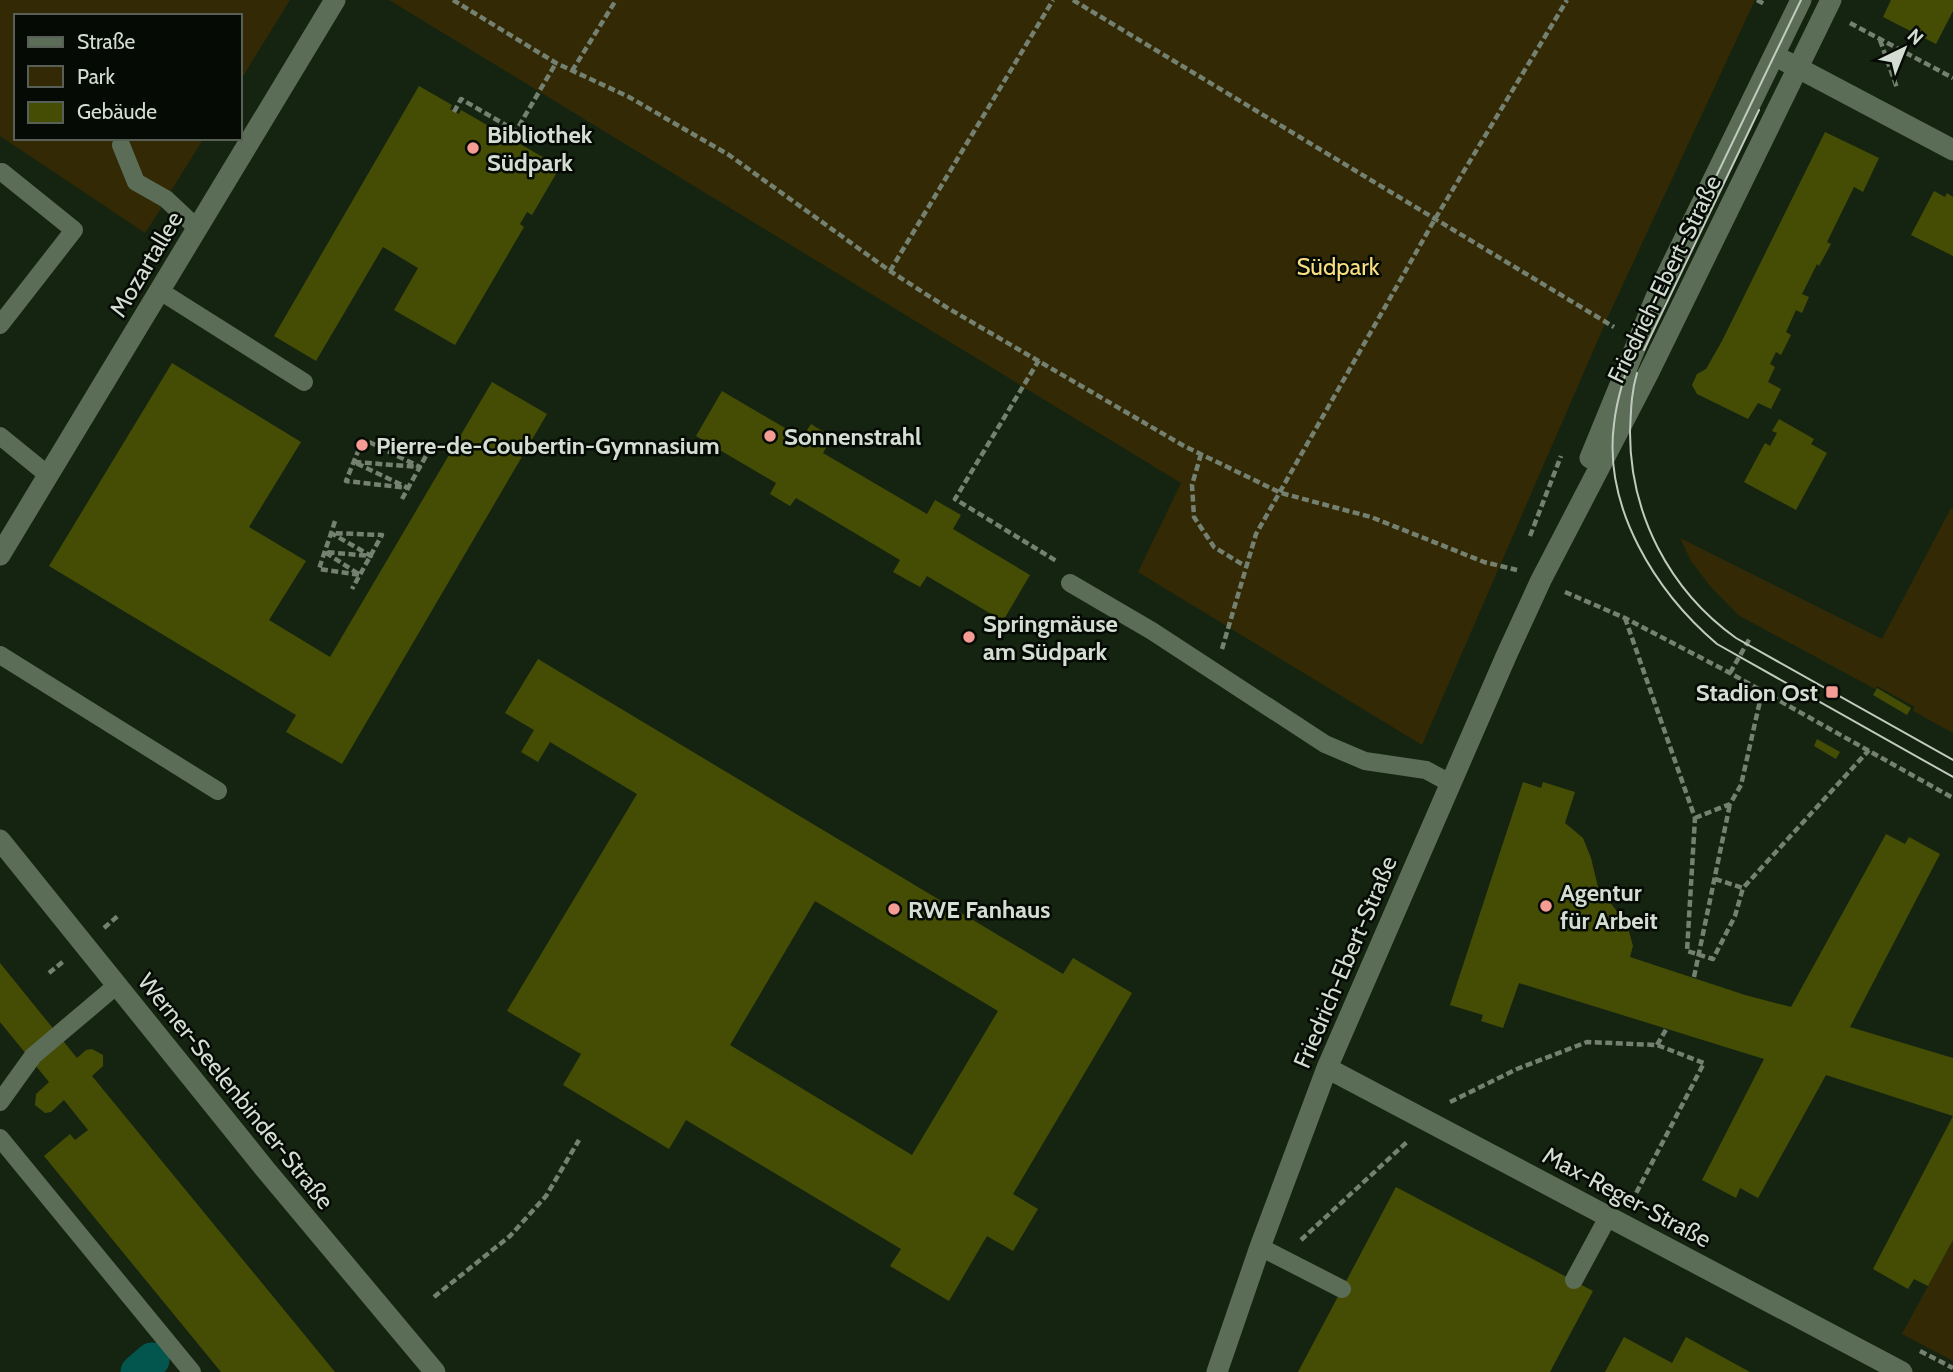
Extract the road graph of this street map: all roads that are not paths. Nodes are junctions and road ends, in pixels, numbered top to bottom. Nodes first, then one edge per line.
1 (335, 0) edge
2 (1801, 0) edge
3 (1831, 0) edge
4 (1773, 56) junction
5 (1797, 67) junction
6 (121, 145) dead end
7 (1953, 150) edge
8 (2, 172) dead end
9 (198, 229) junction
10 (160, 291) junction
11 (0, 325) edge
12 (304, 382) dead end
13 (0, 436) edge
14 (48, 475) junction
15 (0, 555) edge
16 (1541, 580) junction
17 (1070, 583) road end
18 (0, 655) edge
19 (1450, 783) junction
20 (218, 791) dead end
21 (0, 840) edge
22 (117, 985) junction
23 (1327, 1068) junction
24 (0, 1102) edge
25 (0, 1138) edge
26 (1614, 1220) junction
27 (1260, 1247) junction
28 (1574, 1280) dead end
29 (1342, 1289) dead end
30 (192, 1372) edge
31 (435, 1372) edge
32 (1217, 1372) edge
33 (1902, 1372) edge

1 - 9 street, Mozartallee
2 - 4 street, Friedrich-Ebert-Straße
3 - 5 street, Friedrich-Ebert-Straße
4 - 5 street
4 - 16 street, Friedrich-Ebert-Straße
5 - 7 street
5 - 16 street, Friedrich-Ebert-Straße
6 - 9 lane
8 - 11 lane
9 - 10 street, Mozartallee
10 - 12 lane
10 - 14 street, Mozartallee
13 - 14 lane
14 - 15 street, Mozartallee
16 - 19 street, Friedrich-Ebert-Straße
17 - 19 lane
18 - 20 lane
19 - 23 street, Friedrich-Ebert-Straße
21 - 22 street, Werner-Seelenbinder-Straße
22 - 24 lane
22 - 31 street, Werner-Seelenbinder-Straße
23 - 26 street, Max-Reger-Straße
23 - 27 street, Friedrich-Ebert-Straße
25 - 30 lane
26 - 28 lane
26 - 33 street, Max-Reger-Straße
27 - 29 lane
27 - 32 street, Friedrich-Ebert-Straße

